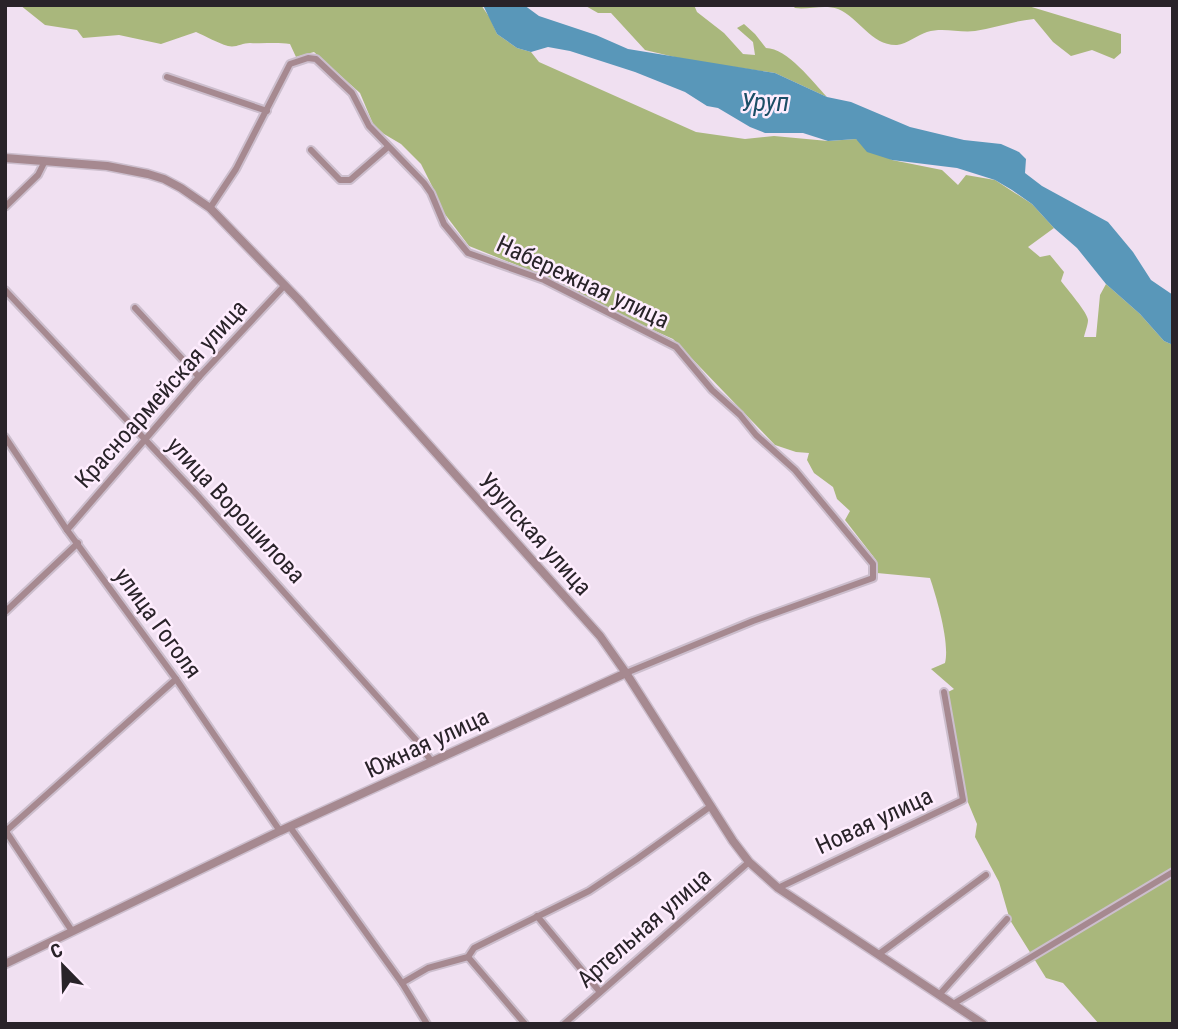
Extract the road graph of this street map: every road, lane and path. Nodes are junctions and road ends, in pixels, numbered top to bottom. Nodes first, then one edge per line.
1 (167, 77) dead end
2 (267, 111) junction
3 (388, 147) junction
4 (311, 150) dead end
5 (5, 158) edge
6 (45, 160) junction
7 (5, 207) edge
8 (210, 208) junction
9 (285, 285) junction
10 (5, 290) edge
11 (135, 308) dead end
12 (199, 377) junction
13 (5, 437) edge
14 (143, 440) junction
15 (67, 530) junction
16 (78, 543) junction
17 (873, 578) joint
18 (5, 612) edge
19 (626, 673) junction
20 (176, 679) junction
21 (944, 692) dead end
22 (432, 762) junction
23 (711, 806) junction
24 (290, 827) junction
25 (6, 831) edge
26 (280, 831) junction
27 (749, 862) junction
28 (1173, 872) edge
29 (986, 874) dead end
30 (778, 888) junction
31 (537, 916) junction
32 (1007, 919) dead end
33 (72, 932) junction
34 (879, 954) junction
35 (468, 957) junction
36 (5, 964) edge
37 (402, 982) junction
38 (600, 992) junction
39 (939, 995) junction
40 (953, 1004) junction
41 (427, 1024) edge
42 (525, 1024) edge
43 (564, 1024) edge
44 (983, 1024) edge

1 - 2 street
2 - 3 street, Набережная улица
2 - 8 street
3 - 4 street
3 - 17 street, Набережная улица
5 - 6 street, Урупская улица
6 - 7 street
6 - 8 street, Урупская улица
8 - 9 street, Урупская улица
9 - 12 street, Красноармейская улица
9 - 19 street, Урупская улица
10 - 14 street, улица Ворошилова
11 - 12 street
12 - 14 street, Красноармейская улица
13 - 15 street, улица Гоголя
14 - 15 street, Красноармейская улица
14 - 22 street, улица Ворошилова
15 - 16 street, улица Гоголя
16 - 18 street
16 - 20 street, улица Гоголя
17 - 19 street, Южная улица
19 - 22 street, Южная улица
19 - 23 street, Урупская улица
20 - 25 street
20 - 26 street, улица Гоголя
21 - 30 street, Новая улица
22 - 24 street, Южная улица
23 - 27 street, Урупская улица
23 - 31 street
24 - 26 street, Южная улица
24 - 37 street
25 - 33 street
26 - 33 street, Южная улица
27 - 30 street, Урупская улица
27 - 38 street, Артельная улица
28 - 40 street
29 - 34 street
30 - 34 street, Урупская улица
31 - 35 street
31 - 38 street
32 - 39 street
33 - 36 street, Южная улица
34 - 39 street, Урупская улица
35 - 37 street
35 - 42 street
37 - 41 street
38 - 43 street, Артельная улица
39 - 40 street, Урупская улица
40 - 44 street, Урупская улица

